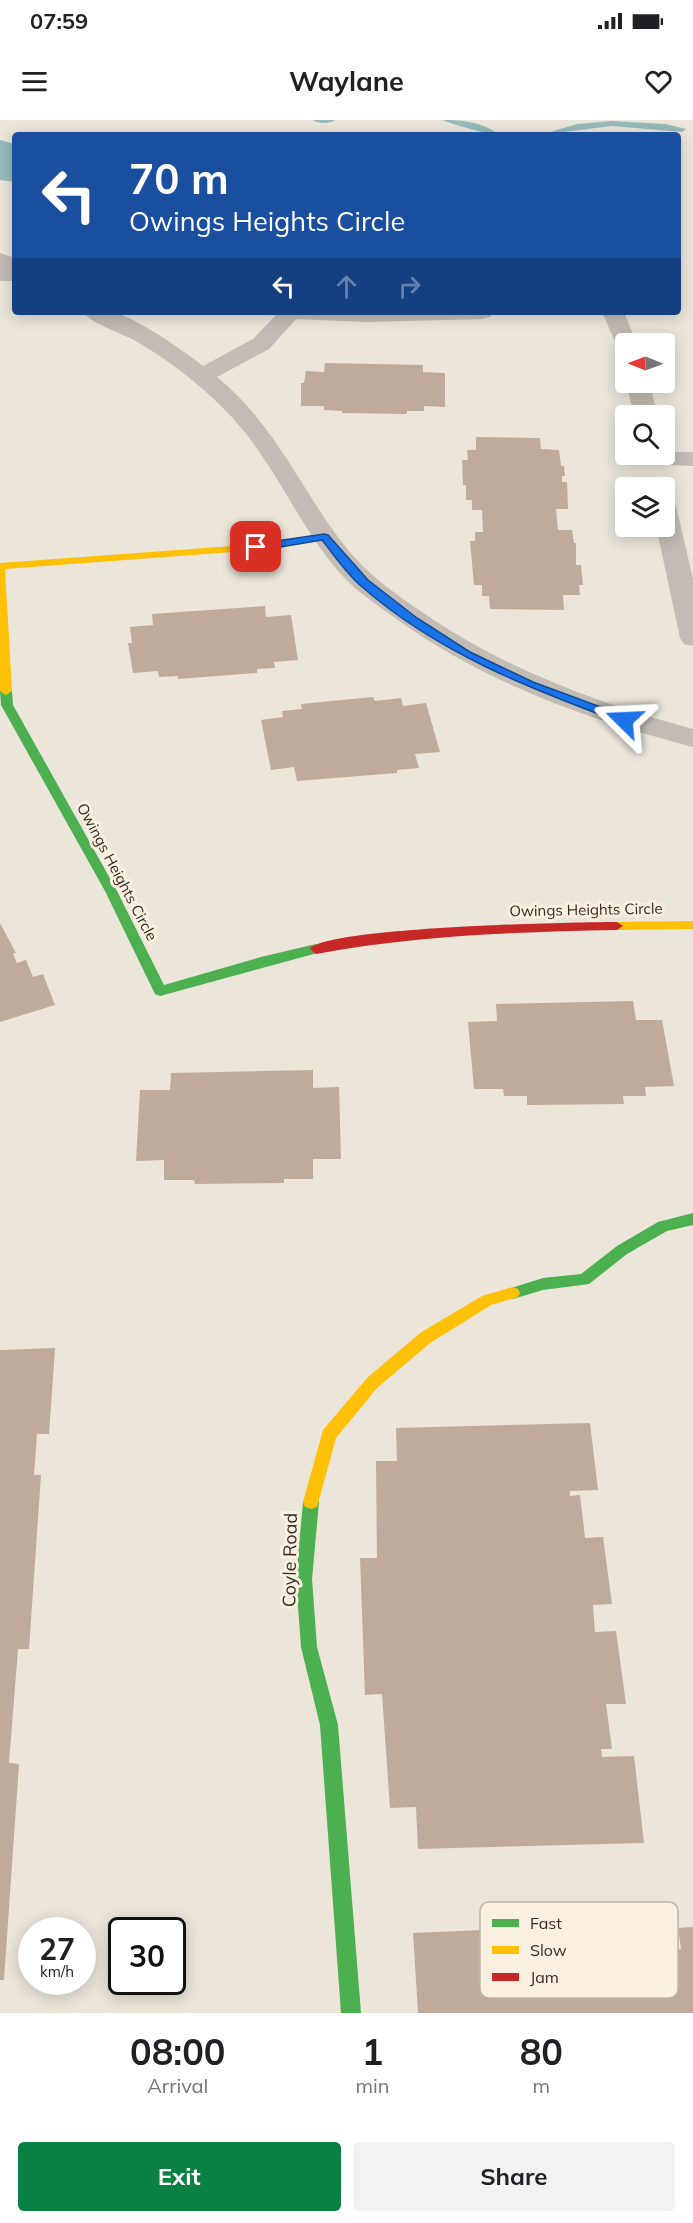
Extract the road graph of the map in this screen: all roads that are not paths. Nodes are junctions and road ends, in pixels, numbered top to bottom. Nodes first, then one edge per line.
1 (101, 315) edge
2 (288, 315) edge
3 (615, 315) edge
4 (622, 333) edge
5 (200, 376) junction
6 (693, 459) edge
7 (675, 461) edge
8 (324, 537) junction
9 (671, 537) edge
10 (693, 638) edge
11 (693, 738) edge
12 (693, 925) edge
13 (693, 1219) edge
14 (351, 2013) edge

1 - 5 street
2 - 5 street
3 - 4 street
5 - 8 street
6 - 7 street
8 - 11 street
8 - 12 street, Owings Heights Circle
9 - 10 street
13 - 14 street, Coyle Road

